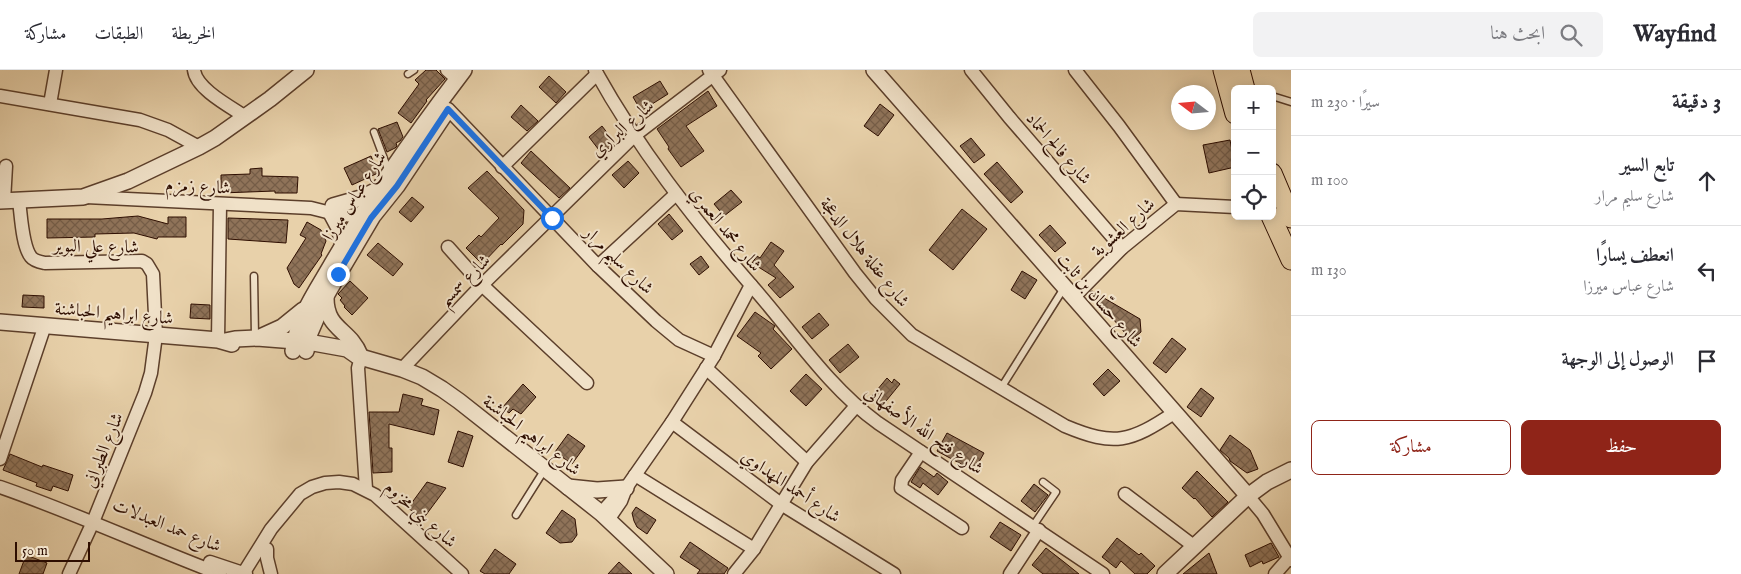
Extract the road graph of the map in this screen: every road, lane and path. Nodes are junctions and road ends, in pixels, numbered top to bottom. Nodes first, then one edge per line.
1 (56, 70) edge
2 (194, 70) edge
3 (306, 70) edge
4 (475, 70) edge
5 (874, 70) edge
6 (971, 70) edge
7 (1075, 70) edge
8 (1223, 70) edge
9 (596, 72) edge
10 (714, 72) edge
11 (456, 73) edge
12 (0, 96) edge
13 (1276, 97) edge
14 (1231, 99) edge
15 (1291, 102) edge
16 (50, 104) junction
17 (448, 109) junction
18 (246, 117) junction
19 (374, 132) dead end
20 (635, 135) junction
21 (200, 147) junction
22 (6, 166) dead end
23 (502, 166) junction
24 (390, 173) junction
25 (1273, 175) edge
26 (378, 189) junction
27 (676, 194) junction
28 (83, 197) junction
29 (2, 201) edge
30 (19, 201) junction
31 (1176, 204) junction
32 (220, 205) junction
33 (1231, 207) edge
34 (332, 210) junction
35 (367, 216) junction
36 (552, 218) junction
37 (1291, 218) edge
38 (1273, 220) edge
39 (343, 245) junction
40 (448, 246) dead end
41 (1122, 248) junction
42 (1291, 260) edge
43 (598, 266) junction
44 (254, 276) dead end
45 (751, 285) junction
46 (482, 286) junction
47 (1068, 293) junction
48 (326, 296) junction
49 (308, 302) junction
50 (0, 322) edge
51 (45, 325) junction
52 (156, 335) junction
53 (256, 338) junction
54 (221, 341) junction
55 (300, 347) junction
56 (359, 356) junction
57 (714, 356) junction
58 (402, 368) junction
59 (706, 368) junction
60 (587, 383) dead end
61 (1000, 388) junction
62 (856, 406) junction
63 (1174, 414) junction
64 (672, 422) junction
65 (921, 452) junction
66 (0, 459) edge
67 (807, 462) junction
68 (545, 469) junction
69 (1291, 470) edge
70 (635, 475) junction
71 (1043, 482) dead end
72 (0, 487) edge
73 (568, 487) junction
74 (626, 488) junction
75 (366, 489) junction
76 (1125, 494) dead end
77 (1248, 496) junction
78 (781, 504) junction
79 (516, 515) dead end
80 (605, 516) junction
81 (94, 518) junction
82 (280, 519) junction
83 (962, 528) dead end
84 (1036, 528) junction
85 (1195, 547) junction
86 (267, 549) junction
87 (754, 549) junction
88 (168, 551) junction
89 (1290, 559) edge
90 (69, 574) edge
91 (218, 574) edge
92 (247, 574) edge
93 (271, 574) edge
94 (462, 574) edge
95 (666, 574) edge
96 (734, 574) edge
97 (894, 574) edge
98 (1010, 574) edge
99 (1104, 574) edge
100 (1165, 574) edge
101 (1275, 574) edge

1 - 16 street
2 - 18 street
3 - 18 street
4 - 17 street, شارع عباس ميرزا
5 - 47 street, شارع حسّان بن ثابت
6 - 41 street, شارع فالح الحماد
7 - 31 street
8 - 14 main road
9 - 20 street, شارع محمد العمري
9 - 23 street
10 - 20 street, شارع البراري
10 - 61 street, شارع عقلة هلال الدعجة
11 - 24 street, شارع عباس ميرزا
12 - 16 street
13 - 15 lane
16 - 21 street
17 - 23 street, شارع سليم مرار
17 - 35 street, شارع عباس ميرزا
18 - 21 street
19 - 24 lane
20 - 27 street, شارع محمد العمري
20 - 36 street, شارع البراري
21 - 28 street
22 - 29 street
23 - 36 street, شارع سليم مرار
24 - 26 street, شارع عباس ميرزا
25 - 37 main road
26 - 34 street
26 - 35 street, شارع عباس ميرزا
27 - 43 street
27 - 45 street, شارع محمد العمري
28 - 30 street
28 - 32 street, شارع زمزم
29 - 30 street
30 - 52 street, شارع علي البوير
31 - 33 street, شارع العشوية
31 - 41 street, شارع العشوية
32 - 34 street, شارع زمزم
32 - 54 street
34 - 35 street, شارع زمزم
34 - 39 street
35 - 39 street, شارع عباس ميرزا
35 - 48 street, شارع عباس ميرزا
36 - 43 street, شارع سليم مرار
36 - 46 street, شارع سمسم
38 - 42 main road
39 - 49 street, شارع عباس ميرزا
40 - 46 street
41 - 47 street, شارع العشوية
43 - 57 street, شارع سليم مرار
44 - 53 lane
45 - 57 street, شارع محمد العمري
45 - 62 street, شارع فتح الله الأصفهاني
46 - 58 street, شارع سمسم
46 - 60 street
47 - 61 lane
47 - 63 street, شارع حسّان بن ثابت
48 - 55 street, شارع عباس ميرزا
48 - 56 street
49 - 53 street
49 - 55 street, شارع عباس ميرزا
50 - 51 street, شارع ابراهيم الحباشنة
51 - 52 street, شارع ابراهيم الحباشنة
51 - 66 street
52 - 54 street, شارع ابراهيم الحباشنة
52 - 81 street, شارع الطبراني
53 - 54 street, شارع ابراهيم الحباشنة
53 - 55 street, شارع ابراهيم الحباشنة
54 - 55 street, شارع ابراهيم الحباشنة
55 - 56 street, شارع ابراهيم الحباشنة
56 - 58 street, شارع ابراهيم الحباشنة
56 - 75 street
57 - 59 street, شارع محمد العمري
58 - 68 street, شارع ابراهيم الحباشنة
59 - 64 street, شارع محمد العمري
59 - 67 street
61 - 63 street, شارع عقلة هلال الدعجة
62 - 65 street, شارع فتح الله الأصفهاني
62 - 67 street
63 - 77 street, شارع حسّان بن ثابت
64 - 70 street, شارع محمد العمري
64 - 78 street, شارع أحمد المهداوي
65 - 83 street
65 - 84 street, شارع فتح الله الأصفهاني
67 - 78 street
68 - 73 street, شارع ابراهيم الحباشنة
68 - 79 lane
69 - 77 street
70 - 74 street, شارع محمد العمري
70 - 87 street
71 - 84 lane
72 - 81 street, شارع حمد العبدلات
73 - 74 street
73 - 80 street, شارع ابراهيم الحباشنة
74 - 80 street, شارع محمد العمري
75 - 82 street, شارع بني مخزوم
75 - 94 street, شارع بني مخزوم
76 - 85 street
77 - 85 street
77 - 89 street, شارع حسّان بن ثابت
78 - 87 street
78 - 97 street, شارع أحمد المهداوي
80 - 95 street, شارع ابراهيم الحباشنة
81 - 88 street, شارع حمد العبدلات
81 - 90 street, شارع الطبراني
82 - 86 street, شارع بني مخزوم
82 - 92 street, شارع بني مخزوم
84 - 98 street
84 - 99 street, شارع فتح الله الأصفهاني
85 - 100 street
86 - 92 street, شارع بني مخزوم
86 - 93 street
87 - 96 street
88 - 91 street, شارع حمد العبدلات
88 - 92 street, شارع حمد العبدلات
89 - 101 street

